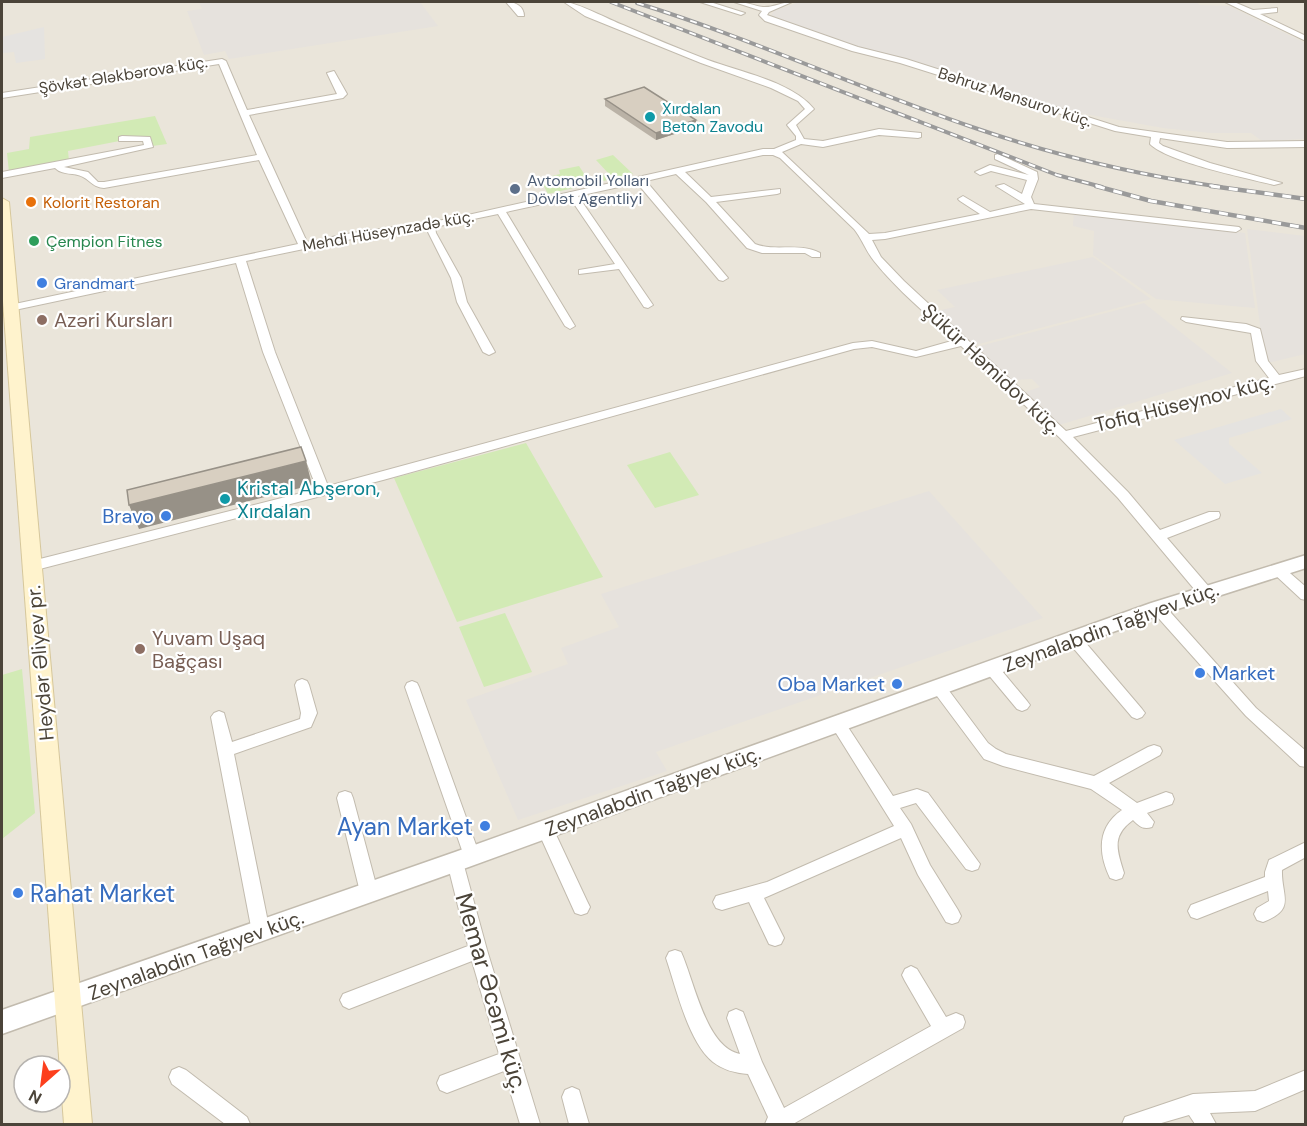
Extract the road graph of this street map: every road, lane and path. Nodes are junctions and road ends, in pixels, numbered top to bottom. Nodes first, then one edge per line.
1 (509, 2) edge
2 (568, 2) edge
3 (704, 2) edge
4 (738, 2) edge
5 (789, 2) edge
6 (1229, 2) edge
7 (724, 8) junction
8 (1274, 10) dead end
9 (741, 13) dead end
10 (1250, 13) junction
11 (521, 14) dead end
12 (762, 14) junction
13 (1305, 39) edge
14 (332, 73) dead end
15 (2, 95) edge
16 (243, 113) junction
17 (918, 135) dead end
18 (1156, 136) junction
19 (122, 140) dead end
20 (800, 141) junction
21 (1305, 144) edge
22 (775, 152) junction
23 (262, 157) junction
24 (998, 157) dead end
25 (57, 165) junction
26 (677, 171) junction
27 (980, 172) dead end
28 (2, 175) edge
29 (639, 179) junction
30 (1033, 179) junction
31 (1277, 183) dead end
32 (1001, 186) dead end
33 (777, 191) dead end
34 (572, 194) junction
35 (963, 199) dead end
36 (709, 200) junction
37 (2, 202) edge
38 (1029, 203) junction
39 (500, 210) junction
40 (986, 213) junction
41 (430, 225) junction
42 (1236, 229) dead end
43 (866, 237) junction
44 (304, 246) junction
45 (816, 255) dead end
46 (240, 260) junction
47 (621, 266) junction
48 (583, 272) dead end
49 (723, 278) dead end
50 (648, 304) dead end
51 (6, 308) edge
52 (1186, 319) dead end
53 (570, 326) dead end
54 (962, 342) junction
55 (489, 352) dead end
56 (1305, 372) edge
57 (1276, 379) junction
58 (1064, 435) junction
59 (324, 491) junction
60 (1214, 515) dead end
61 (1159, 536) junction
62 (1305, 561) edge
63 (32, 566) junction
64 (1278, 570) junction
65 (1205, 592) junction
66 (1305, 595) edge
67 (1158, 608) junction
68 (1074, 639) junction
69 (992, 669) junction
70 (302, 686) dead end
71 (412, 687) dead end
72 (939, 688) junction
73 (1022, 705) dead end
74 (1137, 713) dead end
75 (219, 717) dead end
76 (839, 724) junction
77 (224, 751) junction
78 (1154, 751) dead end
79 (1305, 761) edge
80 (1095, 783) junction
81 (345, 798) dead end
82 (1166, 799) dead end
83 (889, 804) junction
84 (1140, 816) junction
85 (545, 829) junction
86 (905, 829) junction
87 (1305, 849) edge
88 (464, 859) junction
89 (972, 864) dead end
90 (1116, 873) dead end
91 (1274, 880) junction
92 (369, 892) junction
93 (754, 895) junction
94 (722, 902) dead end
95 (581, 907) dead end
96 (1197, 911) dead end
97 (1263, 914) dead end
98 (952, 916) dead end
99 (261, 932) junction
100 (776, 938) dead end
101 (478, 950) junction
102 (675, 958) dead end
103 (911, 975) dead end
104 (68, 1000) junction
105 (349, 1000) dead end
106 (736, 1018) dead end
107 (2, 1022) edge
108 (510, 1059) junction
109 (754, 1066) junction
110 (178, 1077) dead end
111 (1305, 1079) edge
112 (447, 1083) dead end
113 (572, 1098) dead end
114 (1193, 1104) junction
115 (777, 1123) edge
116 (78, 1125) edge
117 (240, 1125) edge
118 (530, 1125) edge
119 (579, 1125) edge
120 (1132, 1125) edge
121 (1206, 1125) edge

1 - 11 street
2 - 20 street
3 - 7 street
4 - 7 street
4 - 12 street, Bəhruz Mənsurov küç.
5 - 12 street
6 - 10 street
7 - 9 street
8 - 10 street
10 - 13 street
12 - 18 street, Bəhruz Mənsurov küç.
14 - 16 street
15 - 16 street, Şövkət Ələkbərova küç.
16 - 23 street, Şövkət Ələkbərova küç.
17 - 20 street
18 - 21 street, Bəhruz Mənsurov küç.
18 - 31 street
19 - 25 street
20 - 22 street, Mehdi Hüseynzadə küç.
22 - 26 street, Mehdi Hüseynzadə küç.
22 - 43 street, Şükür Həmidov küç.
23 - 25 street
23 - 44 street, Şövkət Ələkbərova küç.
24 - 30 street
25 - 28 street
26 - 29 street, Mehdi Hüseynzadə küç.
26 - 36 street
27 - 30 street
29 - 34 street, Mehdi Hüseynzadə küç.
29 - 49 street
30 - 38 street
32 - 38 street
33 - 36 street
34 - 39 street, Mehdi Hüseynzadə küç.
34 - 47 street
35 - 40 street
36 - 45 street
37 - 51 main road, Heydər Əliyev pr.
38 - 40 street
38 - 42 street
39 - 41 street, Mehdi Hüseynzadə küç.
39 - 53 street
40 - 43 street
41 - 44 street, Mehdi Hüseynzadə küç.
41 - 55 street
43 - 54 street, Şükür Həmidov küç.
44 - 46 street, Mehdi Hüseynzadə küç.
46 - 51 street, Mehdi Hüseynzadə küç.
46 - 59 street
47 - 48 street
47 - 50 street
51 - 63 main road, Heydər Əliyev pr.
52 - 57 street
54 - 58 street, Şükür Həmidov küç.
54 - 59 street
56 - 57 street, Tofiq Hüseynov küç.
57 - 58 street, Tofiq Hüseynov küç.
58 - 61 street, Şükür Həmidov küç.
59 - 63 street
60 - 61 street
61 - 65 street, Şükür Həmidov küç.
62 - 64 street, Zeynalabdin Tağıyev küç.
63 - 104 main road, Heydər Əliyev pr.
64 - 65 street, Zeynalabdin Tağıyev küç.
64 - 66 street
65 - 67 street, Zeynalabdin Tağıyev küç.
67 - 68 street, Zeynalabdin Tağıyev küç.
67 - 79 street
68 - 69 street, Zeynalabdin Tağıyev küç.
68 - 74 street
69 - 72 street, Zeynalabdin Tağıyev küç.
69 - 73 street
70 - 77 street
71 - 88 street, Memar Əcəmi küç.
72 - 76 street, Zeynalabdin Tağıyev küç.
72 - 80 street
75 - 77 street
76 - 83 street
76 - 85 street, Zeynalabdin Tağıyev küç.
77 - 99 street
78 - 80 street
80 - 84 street
81 - 92 street
82 - 84 street
83 - 86 street
83 - 89 street
84 - 90 street
85 - 88 street, Zeynalabdin Tağıyev küç.
85 - 95 street
86 - 93 street
86 - 98 street
87 - 91 street
88 - 92 street, Zeynalabdin Tağıyev küç.
88 - 101 street, Memar Əcəmi küç.
91 - 96 street
91 - 97 street
92 - 99 street, Zeynalabdin Tağıyev küç.
93 - 94 street
93 - 100 street
99 - 104 street, Zeynalabdin Tağıyev küç.
101 - 105 street
101 - 108 street, Memar Əcəmi küç.
102 - 109 street
103 - 115 street
104 - 107 street, Zeynalabdin Tağıyev küç.
104 - 116 main road, Heydər Əliyev pr.
106 - 109 street
108 - 112 street
108 - 118 street, Memar Əcəmi küç.
109 - 115 street
110 - 117 street
111 - 114 street
113 - 119 street
114 - 120 street
114 - 121 street

